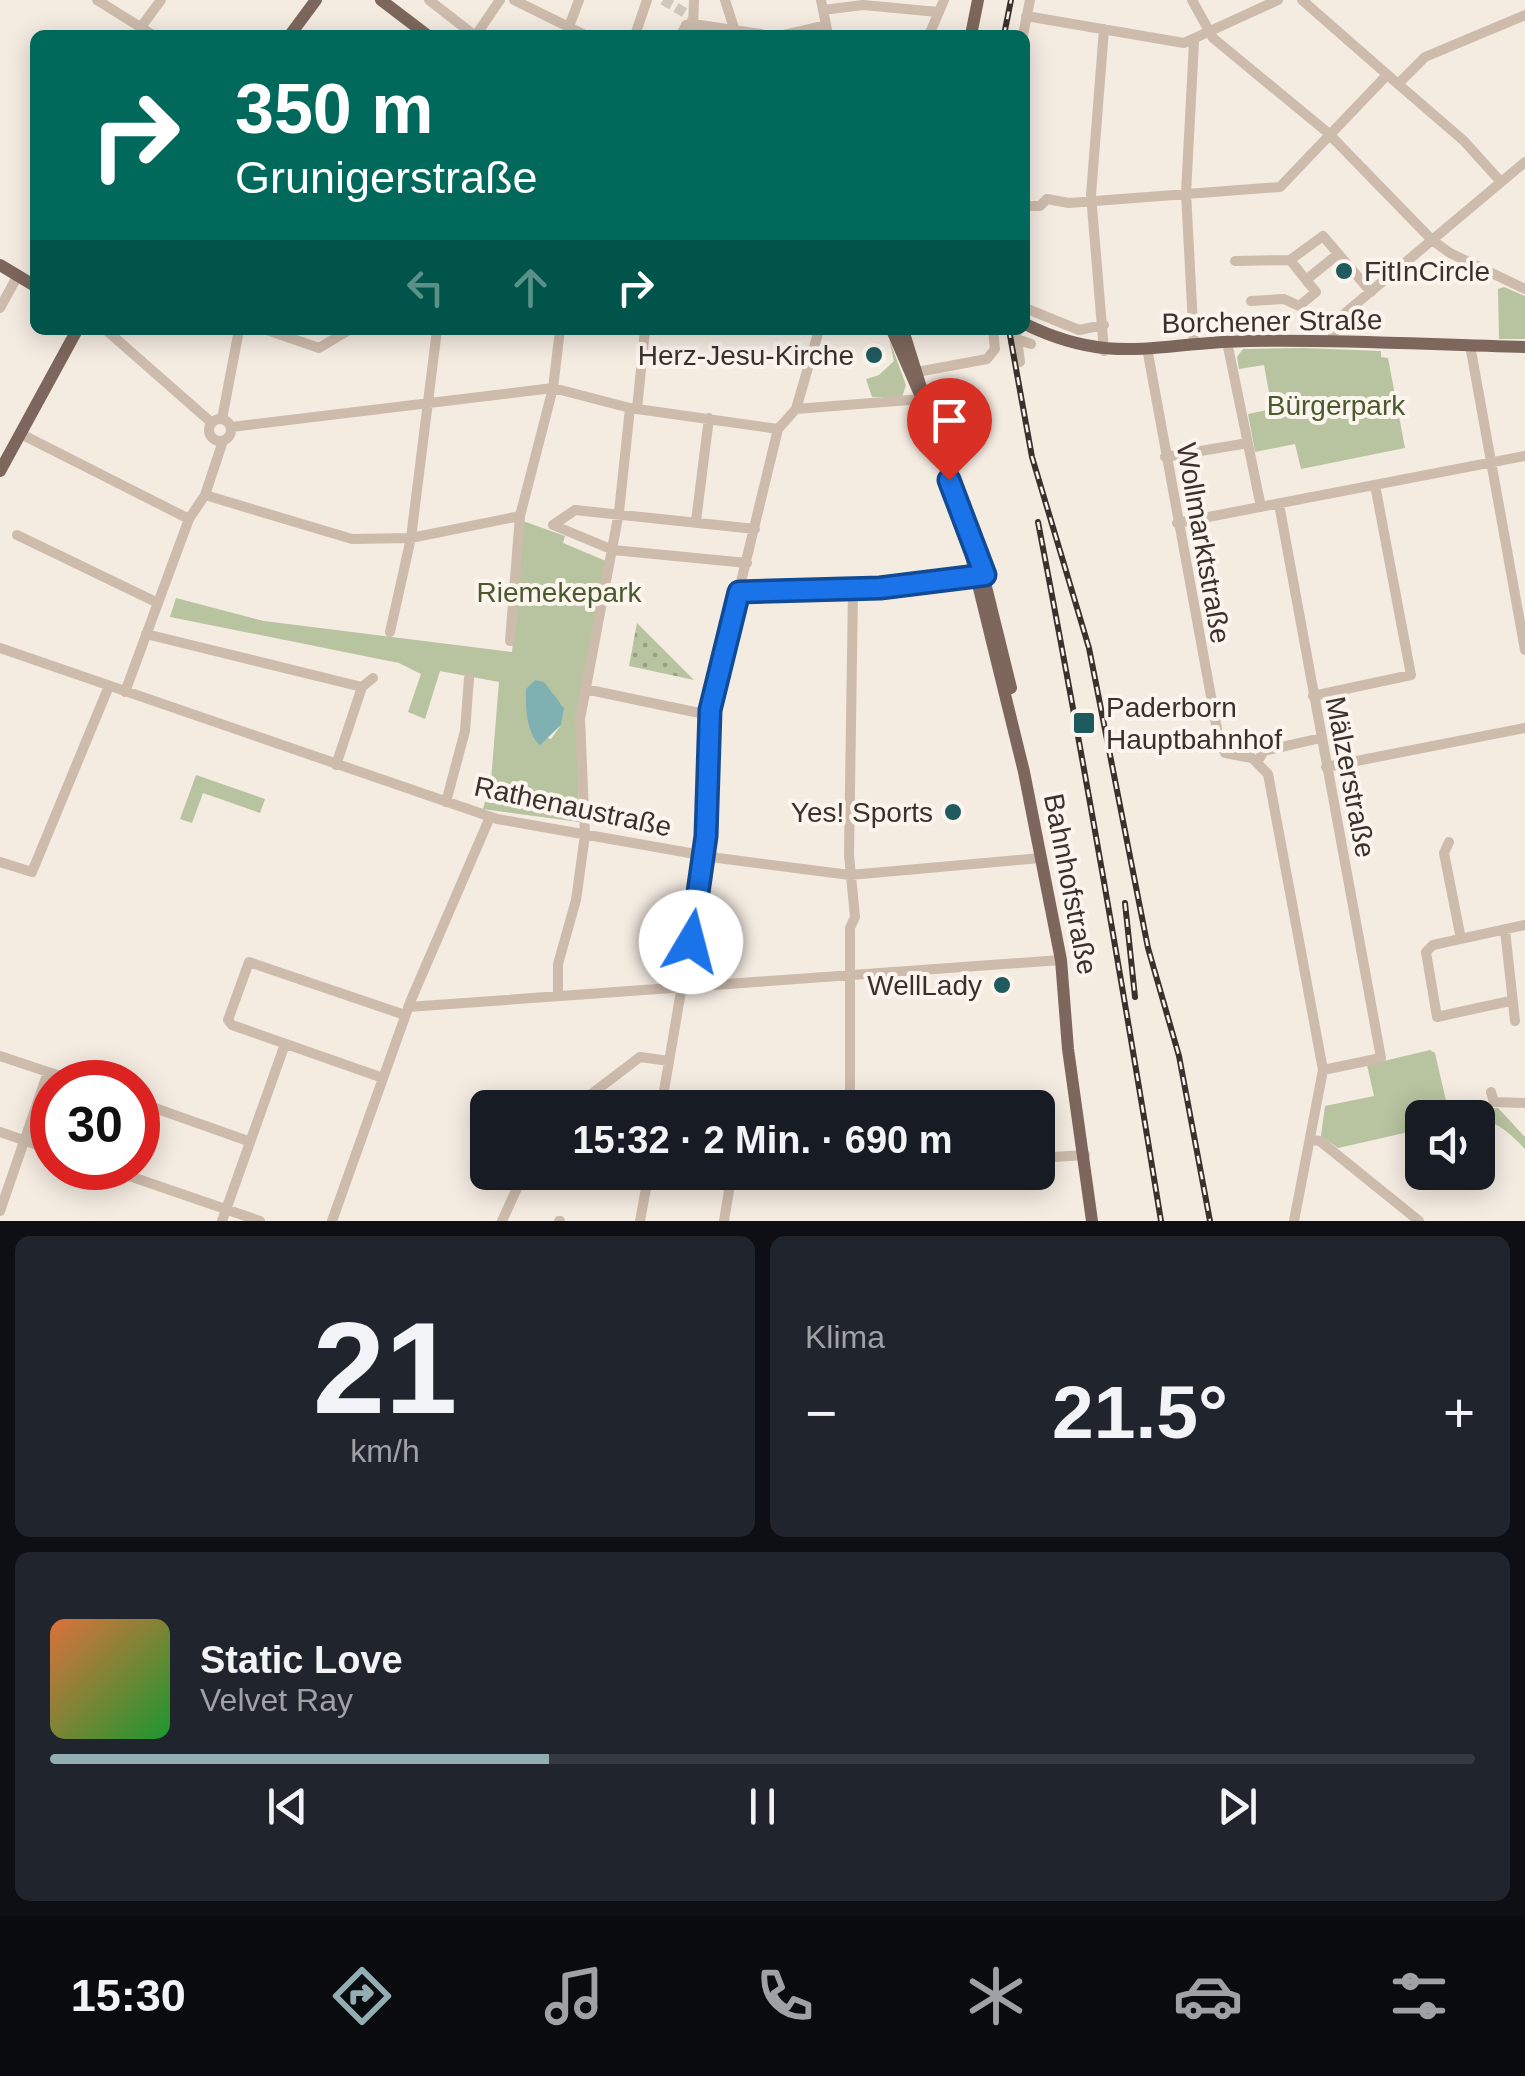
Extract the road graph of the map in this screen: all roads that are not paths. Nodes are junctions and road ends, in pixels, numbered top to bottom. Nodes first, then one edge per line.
1 (97, 0) edge
2 (160, 0) edge
3 (316, 0) edge
4 (382, 0) edge
5 (429, 0) edge
6 (500, 0) edge
7 (514, 0) edge
8 (580, 0) edge
9 (647, 0) edge
10 (694, 0) edge
11 (725, 0) edge
12 (944, 0) edge
13 (978, 0) edge
14 (1030, 0) edge
15 (1192, 0) edge
16 (1278, 0) edge
17 (1302, 0) edge
18 (822, 5) edge
19 (938, 12) junction
20 (1525, 15) edge
21 (1026, 16) junction
22 (141, 27) junction
23 (690, 28) edge
24 (734, 28) junction
25 (820, 28) edge
26 (568, 29) joint
27 (1104, 29) junction
28 (146, 30) edge
29 (294, 30) edge
30 (421, 30) edge
31 (468, 30) edge
32 (479, 30) edge
33 (636, 30) edge
34 (725, 30) edge
35 (743, 30) edge
36 (930, 30) edge
37 (972, 30) edge
38 (1025, 30) edge
39 (1208, 33) junction
40 (1194, 42) junction
41 (1393, 80) junction
42 (1331, 136) junction
43 (1525, 162) edge
44 (1502, 182) junction
45 (1186, 193) junction
46 (1091, 200) junction
47 (1030, 206) edge
48 (1432, 240) junction
49 (1338, 254) junction
50 (1290, 260) junction
51 (1235, 261) dead end
52 (0, 265) edge
53 (18, 275) junction
54 (1306, 280) junction
55 (30, 283) edge
56 (1525, 289) edge
57 (1372, 292) junction
58 (1251, 301) dead end
59 (0, 308) edge
60 (1030, 310) edge
61 (1104, 325) junction
62 (1030, 326) edge
63 (74, 335) edge
64 (111, 335) edge
65 (238, 335) edge
66 (281, 335) edge
67 (341, 335) edge
68 (437, 335) edge
69 (559, 335) edge
70 (644, 335) edge
71 (818, 335) edge
72 (894, 335) edge
73 (905, 335) edge
74 (994, 335) edge
75 (1017, 335) edge
76 (1018, 335) edge
77 (1227, 342) junction
78 (1331, 342) junction
79 (1030, 344) dead end
80 (1194, 344) junction
81 (1470, 345) junction
82 (1525, 347) edge
83 (1147, 348) junction
84 (1104, 351) junction
85 (1020, 362) dead end
86 (918, 372) junction
87 (553, 388) junction
88 (921, 396) junction
89 (431, 404) junction
90 (634, 408) junction
91 (796, 409) junction
92 (709, 418) junction
93 (222, 423) junction
94 (778, 429) junction
95 (20, 434) junction
96 (223, 441) junction
97 (1248, 443) junction
98 (1525, 456) edge
99 (1165, 457) junction
100 (1490, 463) junction
101 (0, 471) edge
102 (1375, 485) junction
103 (205, 495) junction
104 (1278, 504) junction
105 (1261, 507) junction
106 (620, 512) junction
107 (520, 516) junction
108 (189, 519) junction
109 (696, 520) junction
110 (1177, 523) junction
111 (755, 528) junction
112 (17, 535) dead end
113 (411, 538) junction
114 (613, 550) junction
115 (747, 564) junction
116 (980, 576) junction
117 (853, 590) junction
118 (739, 592) junction
119 (158, 604) junction
120 (390, 632) dead end
121 (146, 634) junction
122 (510, 641) dead end
123 (0, 648) edge
124 (1525, 650) edge
125 (373, 678) dead end
126 (469, 678) dead end
127 (110, 686) junction
128 (362, 686) junction
129 (584, 689) junction
130 (125, 692) junction
131 (1313, 696) junction
132 (710, 715) junction
133 (1525, 728) edge
134 (1321, 738) junction
135 (1258, 762) junction
136 (336, 765) junction
137 (1326, 767) junction
138 (446, 802) junction
139 (490, 817) junction
140 (585, 835) junction
141 (1449, 842) dead end
142 (704, 856) junction
143 (1040, 858) junction
144 (0, 862) edge
145 (850, 874) junction
146 (1525, 926) edge
147 (1505, 930) junction
148 (1461, 939) junction
149 (1061, 960) junction
150 (850, 976) junction
151 (684, 986) junction
152 (558, 996) junction
153 (1510, 1000) junction
154 (407, 1011) junction
155 (1515, 1021) dead end
156 (285, 1044) junction
157 (0, 1056) edge
158 (669, 1061) junction
159 (30, 1066) edge
160 (1323, 1070) junction
161 (383, 1078) junction
162 (596, 1090) edge
163 (664, 1090) edge
164 (850, 1090) edge
165 (1491, 1092) dead end
166 (1525, 1103) edge
167 (160, 1110) edge
168 (30, 1128) edge
169 (0, 1132) edge
170 (1311, 1140) junction
171 (26, 1141) junction
172 (248, 1141) junction
173 (30, 1142) edge
174 (1085, 1155) junction
175 (1055, 1157) edge
176 (160, 1186) edge
177 (516, 1190) edge
178 (646, 1190) edge
179 (729, 1190) edge
180 (0, 1211) edge
181 (224, 1215) edge
182 (260, 1221) edge
183 (332, 1221) edge
184 (502, 1221) edge
185 (640, 1221) edge
186 (724, 1221) edge
187 (1092, 1221) edge
188 (1294, 1221) edge
189 (1419, 1221) edge

1 - 22 street
2 - 22 street
3 - 29 main road
4 - 30 main road
5 - 31 street
6 - 32 street
7 - 26 street
8 - 26 street
9 - 33 street
10 - 23 street
11 - 24 street
12 - 19 street
13 - 37 main road
14 - 21 street
15 - 39 street
16 - 39 street
17 - 41 street
18 - 19 street
18 - 25 street
19 - 36 street
20 - 41 street
21 - 27 street
21 - 38 street
22 - 28 street
24 - 34 street
24 - 35 street
27 - 40 street
27 - 46 street
39 - 40 street
39 - 42 street
40 - 45 street
41 - 42 street
41 - 44 street
42 - 45 street
42 - 48 street
43 - 44 street
44 - 48 street
45 - 46 street
45 - 80 street
46 - 47 street
46 - 61 street
48 - 56 street
48 - 57 street
49 - 50 street
49 - 54 street
49 - 57 street
50 - 51 street
50 - 54 street
52 - 53 main road
53 - 55 main road
53 - 59 street
54 - 58 street
57 - 78 street
60 - 61 street
61 - 84 street
62 - 84 main road, Borchener Straße
63 - 95 main road
64 - 93 street
65 - 93 street
66 - 67 street
68 - 89 street
69 - 87 street
70 - 90 street
71 - 91 street
72 - 88 main road, Bahnhofstraße
73 - 86 main road, Bahnhofstraße
74 - 86 street
75 - 85 street
76 - 79 street
77 - 78 main road, Borchener Straße
77 - 80 main road, Borchener Straße
77 - 97 street
78 - 81 main road, Borchener Straße
80 - 83 main road, Borchener Straße
81 - 82 main road, Borchener Straße
81 - 100 street
83 - 84 main road, Borchener Straße
83 - 99 street, Wollmarktstraße
86 - 88 main road, Bahnhofstraße
87 - 89 street
87 - 90 street
87 - 107 street
88 - 91 street
88 - 116 main road, Bahnhofstraße
89 - 93 street
89 - 113 street
90 - 92 street
90 - 106 street
91 - 94 street
92 - 94 street
92 - 109 street
93 - 96 street
93 - 96 street
94 - 111 street
95 - 101 main road
95 - 108 street
96 - 103 street
97 - 99 street
97 - 105 street
98 - 100 street
99 - 110 street, Wollmarktstraße
100 - 102 street
100 - 124 street
102 - 104 street
102 - 131 street
103 - 108 street
103 - 113 street
104 - 105 street
104 - 131 street, Mälzerstraße
105 - 110 street
106 - 109 street
106 - 114 street
106 - 114 street
107 - 113 street
107 - 122 street
108 - 119 street
109 - 111 street
110 - 135 street, Wollmarktstraße
111 - 115 street
112 - 119 street
113 - 120 street
114 - 115 street
114 - 129 street
115 - 118 street
116 - 117 street
116 - 143 main road, Bahnhofstraße
117 - 118 street
117 - 145 street
118 - 132 street
119 - 121 street
121 - 128 street
121 - 130 street
123 - 127 street, Rathenaustraße
125 - 128 street
126 - 138 street
127 - 130 street, Rathenaustraße
127 - 144 street
128 - 136 street
129 - 132 street
129 - 140 street
130 - 136 street, Rathenaustraße
131 - 134 street, Mälzerstraße
132 - 142 street
133 - 137 street
134 - 135 street
134 - 137 street, Mälzerstraße
135 - 160 street
136 - 138 street, Rathenaustraße
137 - 160 street, Mälzerstraße
138 - 139 street, Rathenaustraße
139 - 140 street, Rathenaustraße
139 - 154 street
140 - 142 street, Rathenaustraße
140 - 152 street
141 - 148 street
142 - 145 street, Rathenaustraße
142 - 151 street
143 - 145 street, Rathenaustraße
143 - 149 main road, Bahnhofstraße
145 - 150 street
146 - 147 street
147 - 148 street
147 - 153 street
148 - 153 street
149 - 150 street
149 - 174 main road, Bahnhofstraße
150 - 151 street
150 - 164 street
151 - 152 street
151 - 158 street
152 - 154 street
153 - 155 street
154 - 156 street
154 - 161 street
156 - 161 street
156 - 172 street
157 - 159 street
158 - 162 street
158 - 163 street
160 - 170 street
161 - 183 street
165 - 166 street
167 - 172 street
168 - 171 street
169 - 171 street
170 - 188 street
170 - 189 street
171 - 173 street
171 - 180 street
172 - 181 street
174 - 175 street
174 - 187 main road, Bahnhofstraße
176 - 181 street
177 - 184 street
178 - 185 street
179 - 186 street
181 - 182 street

